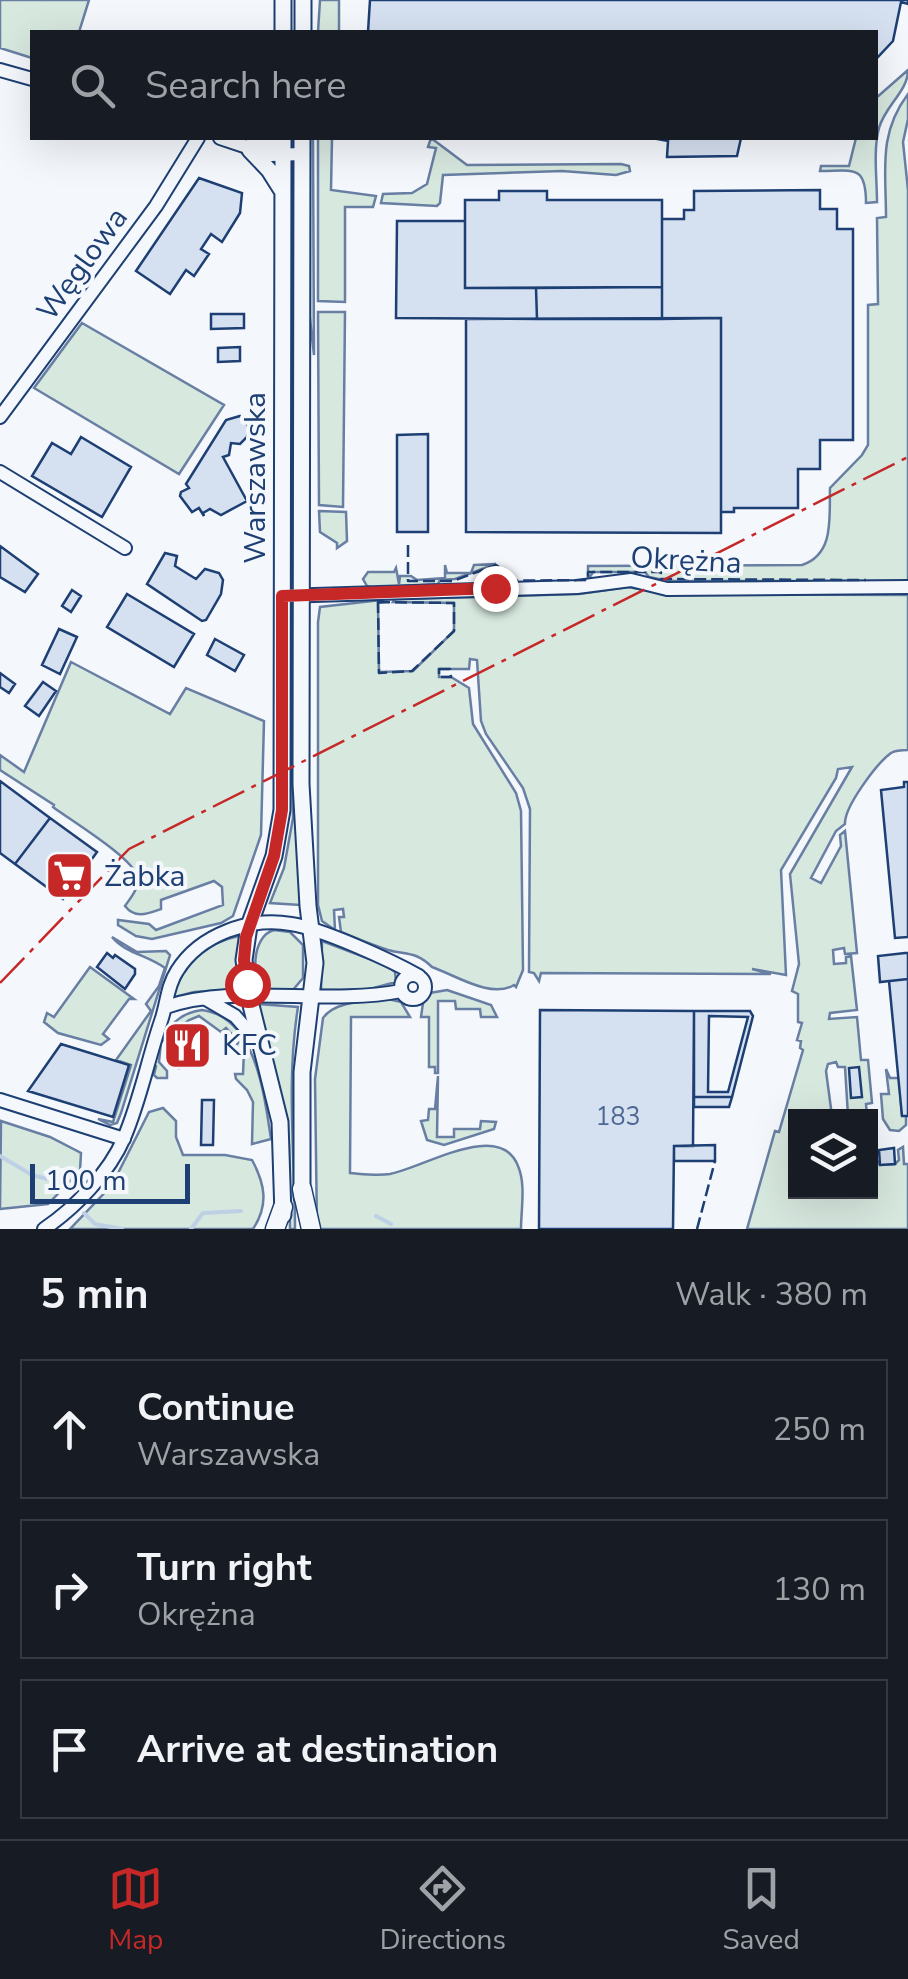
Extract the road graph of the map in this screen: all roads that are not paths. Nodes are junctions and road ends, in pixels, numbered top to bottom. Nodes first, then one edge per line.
1 (283, 0) edge
2 (303, 0) edge
3 (283, 30) edge
4 (302, 30) edge
5 (0, 70) edge
6 (30, 78) edge
7 (197, 140) edge
8 (251, 144) edge
9 (283, 145) edge
10 (302, 146) edge
11 (283, 192) junction
12 (0, 418) edge
13 (0, 472) edge
14 (124, 548) dead end
15 (908, 587) edge
16 (282, 596) junction
17 (302, 596) junction
18 (249, 926) junction
19 (312, 930) junction
20 (419, 976) junction
21 (401, 991) junction
22 (250, 997) junction
23 (204, 998) junction
24 (312, 998) junction
25 (166, 1007) junction
26 (263, 1049) junction
27 (0, 1100) edge
28 (124, 1139) junction
29 (302, 1189) junction
30 (283, 1207) junction
31 (44, 1229) edge
32 (275, 1229) edge
33 (283, 1229) edge
34 (302, 1229) edge
35 (311, 1229) edge

1 - 3 main road
2 - 4 main road
5 - 6 street
7 - 12 street, Węglowa
8 - 9 street
8 - 11 main road
9 - 10 street
9 - 11 main road, Warszawska
10 - 17 main road, Warszawska
11 - 16 main road, Warszawska
13 - 14 street
15 - 17 street, Okrężna
16 - 17 street, Okrężna
16 - 18 main road, Warszawska
17 - 19 main road, Warszawska
18 - 19 street
18 - 22 main road, Warszawska
18 - 25 street
19 - 20 street
19 - 24 main road, Warszawska
20 - 21 street
20 - 21 street
21 - 24 street
22 - 23 street
22 - 24 street
22 - 26 main road, Warszawska
23 - 25 street
23 - 26 street
24 - 29 main road, Warszawska
25 - 28 street
26 - 30 main road, Warszawska
27 - 28 street
28 - 31 street
29 - 34 main road, Warszawska
29 - 35 highway
30 - 32 highway
30 - 33 main road, Warszawska

